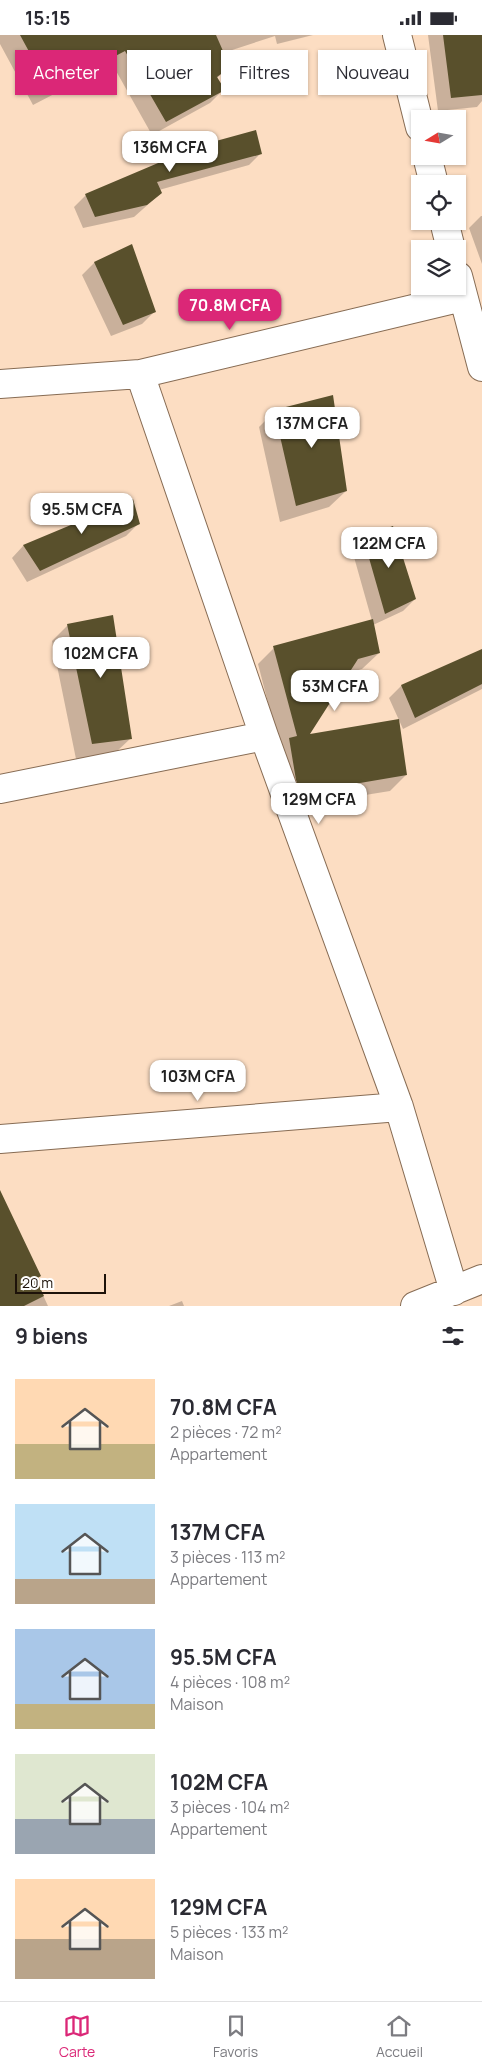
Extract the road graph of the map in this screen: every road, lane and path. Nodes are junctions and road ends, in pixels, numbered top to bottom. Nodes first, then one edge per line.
1 (397, 35) edge
2 (416, 110) edge
3 (431, 295) edge
4 (462, 295) edge
5 (482, 367) edge
6 (140, 374) junction
7 (0, 384) edge
8 (264, 736) junction
9 (0, 789) edge
10 (399, 1107) junction
11 (0, 1139) edge
12 (482, 1279) edge
13 (454, 1291) junction
14 (415, 1306) edge

1 - 2 street
3 - 6 street
4 - 5 street
6 - 7 street
6 - 8 street
8 - 9 street
8 - 10 street
10 - 11 street
10 - 13 street
12 - 13 street
13 - 14 street

